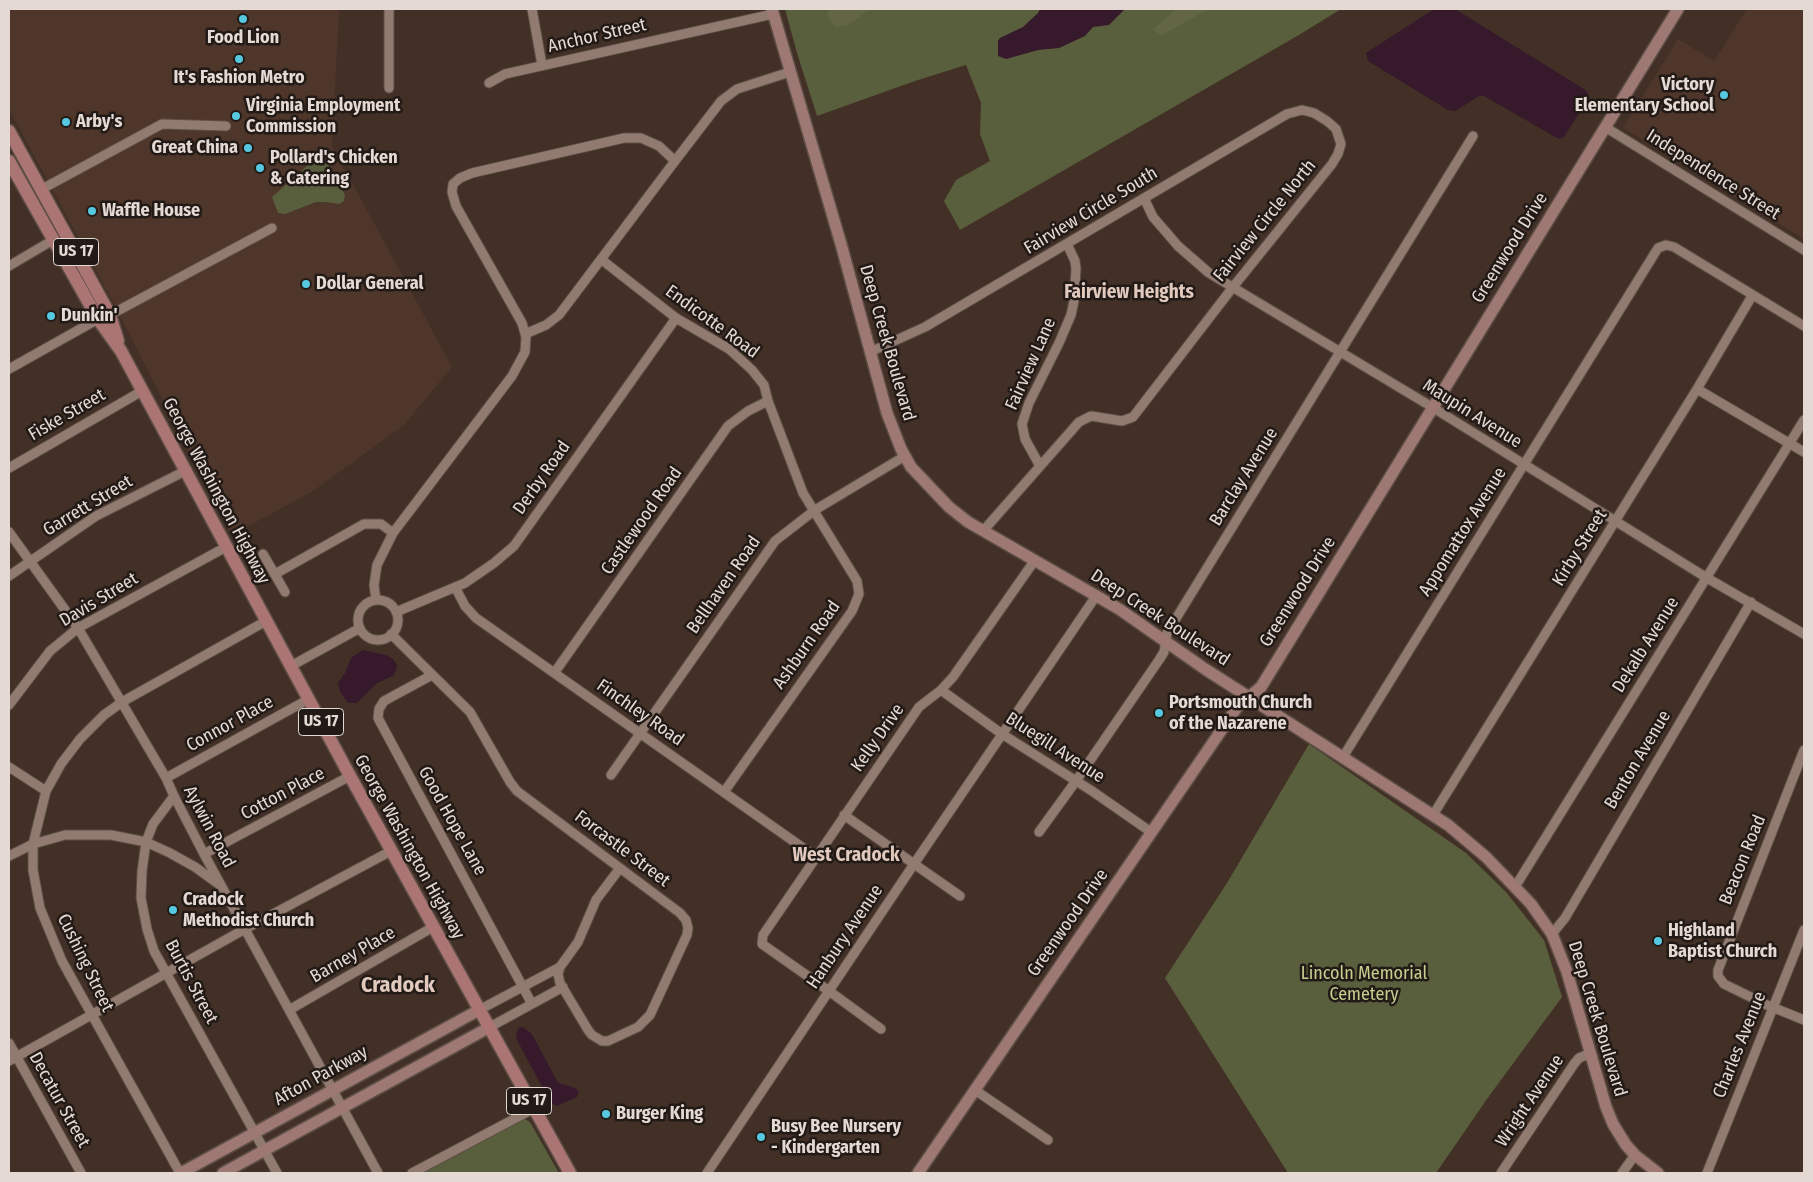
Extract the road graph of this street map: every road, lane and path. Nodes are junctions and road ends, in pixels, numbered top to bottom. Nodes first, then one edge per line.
1 (389, 9) edge
2 (532, 9) edge
3 (1678, 9) edge
4 (773, 11) edge
5 (542, 65) junction
6 (790, 72) junction
7 (489, 83) dead end
8 (390, 88) dead end
9 (1327, 121) joint
10 (226, 126) dead end
11 (1605, 127) junction
12 (9, 131) edge
13 (1473, 136) dead end
14 (675, 161) junction
15 (9, 162) edge
16 (42, 189) junction
17 (1144, 198) junction
18 (272, 228) dead end
19 (53, 240) junction
20 (1067, 244) junction
21 (1804, 250) edge
22 (602, 260) junction
23 (9, 266) edge
24 (1233, 287) junction
25 (1752, 296) junction
26 (104, 317) junction
27 (676, 318) junction
28 (1804, 326) edge
29 (525, 334) junction
30 (870, 352) junction
31 (1340, 352) junction
32 (9, 369) edge
33 (1697, 389) junction
34 (142, 391) junction
35 (768, 401) junction
36 (1432, 407) junction
37 (1804, 420) edge
38 (1789, 444) junction
39 (1804, 452) edge
40 (905, 456) junction
41 (1523, 465) junction
42 (1040, 466) junction
43 (9, 468) edge
44 (186, 470) junction
45 (814, 510) junction
46 (1615, 522) junction
47 (983, 531) junction
48 (9, 532) edge
49 (393, 533) junction
50 (226, 547) junction
51 (264, 554) dead end
52 (30, 560) junction
53 (1035, 560) junction
54 (275, 574) junction
55 (9, 576) edge
56 (1707, 578) junction
57 (455, 587) junction
58 (285, 592) dead end
59 (1096, 596) junction
60 (376, 600) junction
61 (1751, 602) junction
62 (396, 612) junction
63 (266, 622) junction
64 (78, 628) junction
65 (360, 628) junction
66 (391, 634) junction
67 (1804, 634) edge
68 (1165, 642) junction
69 (291, 666) junction
70 (555, 672) junction
71 (432, 675) junction
72 (941, 690) junction
73 (1250, 697) junction
74 (309, 699) junction
75 (122, 702) junction
76 (9, 705) edge
77 (641, 733) junction
78 (1002, 734) junction
79 (1804, 750) edge
80 (1343, 757) junction
81 (9, 767) edge
82 (611, 775) dead end
83 (350, 776) junction
84 (166, 778) junction
85 (1076, 781) junction
86 (46, 791) junction
87 (724, 792) junction
88 (174, 796) junction
89 (844, 815) junction
90 (1433, 815) junction
91 (1038, 832) dead end
92 (1151, 832) junction
93 (146, 842) junction
94 (33, 844) junction
95 (391, 851) junction
96 (204, 854) junction
97 (9, 856) edge
98 (816, 857) junction
99 (914, 864) junction
100 (620, 868) junction
101 (222, 886) junction
102 (1515, 887) junction
103 (960, 896) dead end
104 (433, 927) junction
105 (246, 929) junction
106 (1804, 930) edge
107 (1552, 934) junction
108 (560, 967) junction
109 (166, 974) junction
110 (523, 986) junction
111 (563, 987) junction
112 (829, 990) junction
113 (532, 1004) junction
114 (1773, 1007) junction
115 (289, 1010) junction
116 (478, 1010) junction
117 (92, 1016) junction
118 (1804, 1020) edge
119 (488, 1028) junction
120 (881, 1029) dead end
121 (9, 1043) edge
122 (1591, 1053) junction
123 (12, 1059) edge
124 (332, 1090) junction
125 (975, 1090) junction
126 (342, 1108) junction
127 (533, 1108) junction
128 (254, 1133) junction
129 (1048, 1140) dead end
130 (265, 1150) junction
131 (1635, 1155) junction
132 (81, 1173) edge
133 (181, 1173) edge
134 (223, 1173) edge
135 (277, 1173) edge
136 (378, 1173) edge
137 (412, 1173) edge
138 (570, 1173) edge
139 (707, 1173) edge
140 (918, 1173) edge
141 (1501, 1173) edge
142 (1622, 1173) edge
143 (1658, 1173) edge
144 (1707, 1173) edge

1 - 8 street
2 - 5 street
3 - 11 street, Greenwood Drive
4 - 5 street, Anchor Street
4 - 6 street, Deep Creek Boulevard
5 - 7 street, Anchor Street
6 - 14 street
6 - 30 street, Deep Creek Boulevard
9 - 17 street, Fairview Circle South
9 - 24 street, Fairview Circle North
10 - 16 street
11 - 21 street, Independence Street
11 - 36 street, Greenwood Drive
12 - 16 main road, George Washington Highway / US 17
13 - 31 street, Barclay Avenue
14 - 22 street
14 - 29 street
15 - 19 main road, George Washington Highway / US 17
16 - 26 main road, George Washington Highway / US 17
17 - 20 street, Fairview Circle South
17 - 24 street, Maupin Avenue
18 - 26 street
19 - 23 street
19 - 26 main road, George Washington Highway / US 17
20 - 30 street, Fairview Circle South
20 - 42 street, Fairview Lane
22 - 27 street, Endicotte Road
22 - 29 street
24 - 31 street, Maupin Avenue
24 - 42 street, Fairview Circle North
25 - 28 street
25 - 33 street, Kirby Street
25 - 41 street, Appomattox Avenue
26 - 32 street
26 - 34 main road, George Washington Highway / US 17
27 - 35 street, Endicotte Road
27 - 57 street, Derby Road
29 - 49 street
30 - 40 street, Deep Creek Boulevard
31 - 36 street, Maupin Avenue
31 - 68 street, Barclay Avenue
33 - 38 street
33 - 46 street, Kirby Street
34 - 43 street, Fiske Street
34 - 44 main road, George Washington Highway / US 17
35 - 45 street, Endicotte Road
35 - 70 street, Castlewood Road
36 - 41 street, Maupin Avenue
36 - 73 street, Greenwood Drive
37 - 38 street, Dekalb Avenue
38 - 39 street
38 - 56 street, Dekalb Avenue
40 - 45 street, Bellhaven Road
40 - 47 street, Deep Creek Boulevard
41 - 46 street, Maupin Avenue
41 - 80 street, Appomattox Avenue
42 - 47 street, Fairview Circle North
44 - 50 main road, George Washington Highway / US 17
44 - 52 street, Garrett Street
45 - 77 street, Bellhaven Road
45 - 87 street, Ashburn Road
46 - 56 street, Maupin Avenue
46 - 90 street, Kirby Street
47 - 53 street, Deep Creek Boulevard
48 - 52 street, Aylwin Road
49 - 54 street
49 - 60 street
50 - 63 main road, George Washington Highway / US 17
50 - 64 street, Davis Street
51 - 54 street
52 - 55 street, Garrett Street
52 - 64 street, Aylwin Road
53 - 59 street, Deep Creek Boulevard
53 - 72 street, Kelly Drive
54 - 58 street
56 - 61 street, Maupin Avenue
56 - 102 street, Dekalb Avenue
57 - 62 street, Derby Road
57 - 70 street, Finchley Road
59 - 68 street, Deep Creek Boulevard
59 - 78 street, Hanbury Avenue
60 - 62 street
60 - 65 street
61 - 67 street, Maupin Avenue
61 - 107 street, Benton Avenue
62 - 66 street
63 - 69 main road, George Washington Highway / US 17
63 - 75 street, Cushing Street
64 - 75 street, Aylwin Road
64 - 76 street, Davis Street
65 - 66 street
65 - 69 street
66 - 71 street, Forcastle Street
68 - 73 street, Deep Creek Boulevard
68 - 85 street, Barclay Avenue
69 - 74 main road, George Washington Highway / US 17
70 - 77 street, Finchley Road
71 - 100 street, Forcastle Street
71 - 110 street, Good Hope Lane
72 - 78 street, Bluegill Avenue
72 - 89 street, Kelly Drive
73 - 80 street, Deep Creek Boulevard
73 - 92 street, Greenwood Drive
74 - 83 main road, George Washington Highway / US 17
74 - 84 street, Connor Place
75 - 84 street, Aylwin Road
75 - 86 street, Cushing Street
77 - 82 street, Bellhaven Road
77 - 87 street, Finchley Road
78 - 85 street, Bluegill Avenue
78 - 99 street, Hanbury Avenue
79 - 114 street, Beacon Road
80 - 90 street, Deep Creek Boulevard
81 - 86 street
83 - 95 main road, George Washington Highway / US 17
83 - 96 street, Cotton Place
84 - 88 street, Aylwin Road
85 - 91 street, Barclay Avenue
85 - 92 street, Bluegill Avenue
86 - 94 street, Cushing Street
87 - 98 street, Finchley Road
88 - 93 street, Burtis Street
88 - 96 street, Aylwin Road
89 - 98 street, Kelly Drive
89 - 99 street
90 - 102 street, Deep Creek Boulevard
92 - 125 street, Greenwood Drive
93 - 94 street
93 - 101 street
93 - 109 street, Burtis Street
94 - 97 street
94 - 117 street, Cushing Street
95 - 104 main road, George Washington Highway / US 17
95 - 105 street
96 - 101 street, Aylwin Road
98 - 112 street, Kelly Drive
99 - 103 street
99 - 112 street, Hanbury Avenue
100 - 108 street
100 - 111 street, Forcastle Street
101 - 105 street, Aylwin Road
102 - 107 street, Deep Creek Boulevard
104 - 115 street, Barney Place
104 - 116 main road, George Washington Highway / US 17
105 - 109 street
105 - 115 street, Aylwin Road
106 - 114 street, Charles Avenue
107 - 122 street, Deep Creek Boulevard
108 - 110 street
108 - 111 street
109 - 117 street
109 - 128 street, Burtis Street
110 - 113 street, Good Hope Lane
110 - 116 street
111 - 113 street
112 - 120 street
112 - 139 street, Hanbury Avenue
113 - 119 street
114 - 118 street, Beacon Road
114 - 144 street, Charles Avenue
115 - 124 street, Aylwin Road
116 - 119 main road, George Washington Highway / US 17
116 - 124 street, Afton Parkway
117 - 123 street
117 - 133 street, Cushing Street
119 - 126 street
119 - 127 main road, George Washington Highway / US 17
121 - 123 street, Decatur Street
122 - 131 street, Deep Creek Boulevard
122 - 141 street, Wright Avenue
123 - 132 street, Decatur Street
124 - 126 street, Aylwin Road
124 - 128 street, Afton Parkway
125 - 129 street
125 - 140 street, Greenwood Drive
126 - 130 street
126 - 136 street, Aylwin Road
127 - 137 street
127 - 138 main road, George Washington Highway / US 17
128 - 130 street, Burtis Street
128 - 133 street, Afton Parkway
130 - 134 street
130 - 135 street, Burtis Street
131 - 142 street
131 - 143 street, Deep Creek Boulevard

